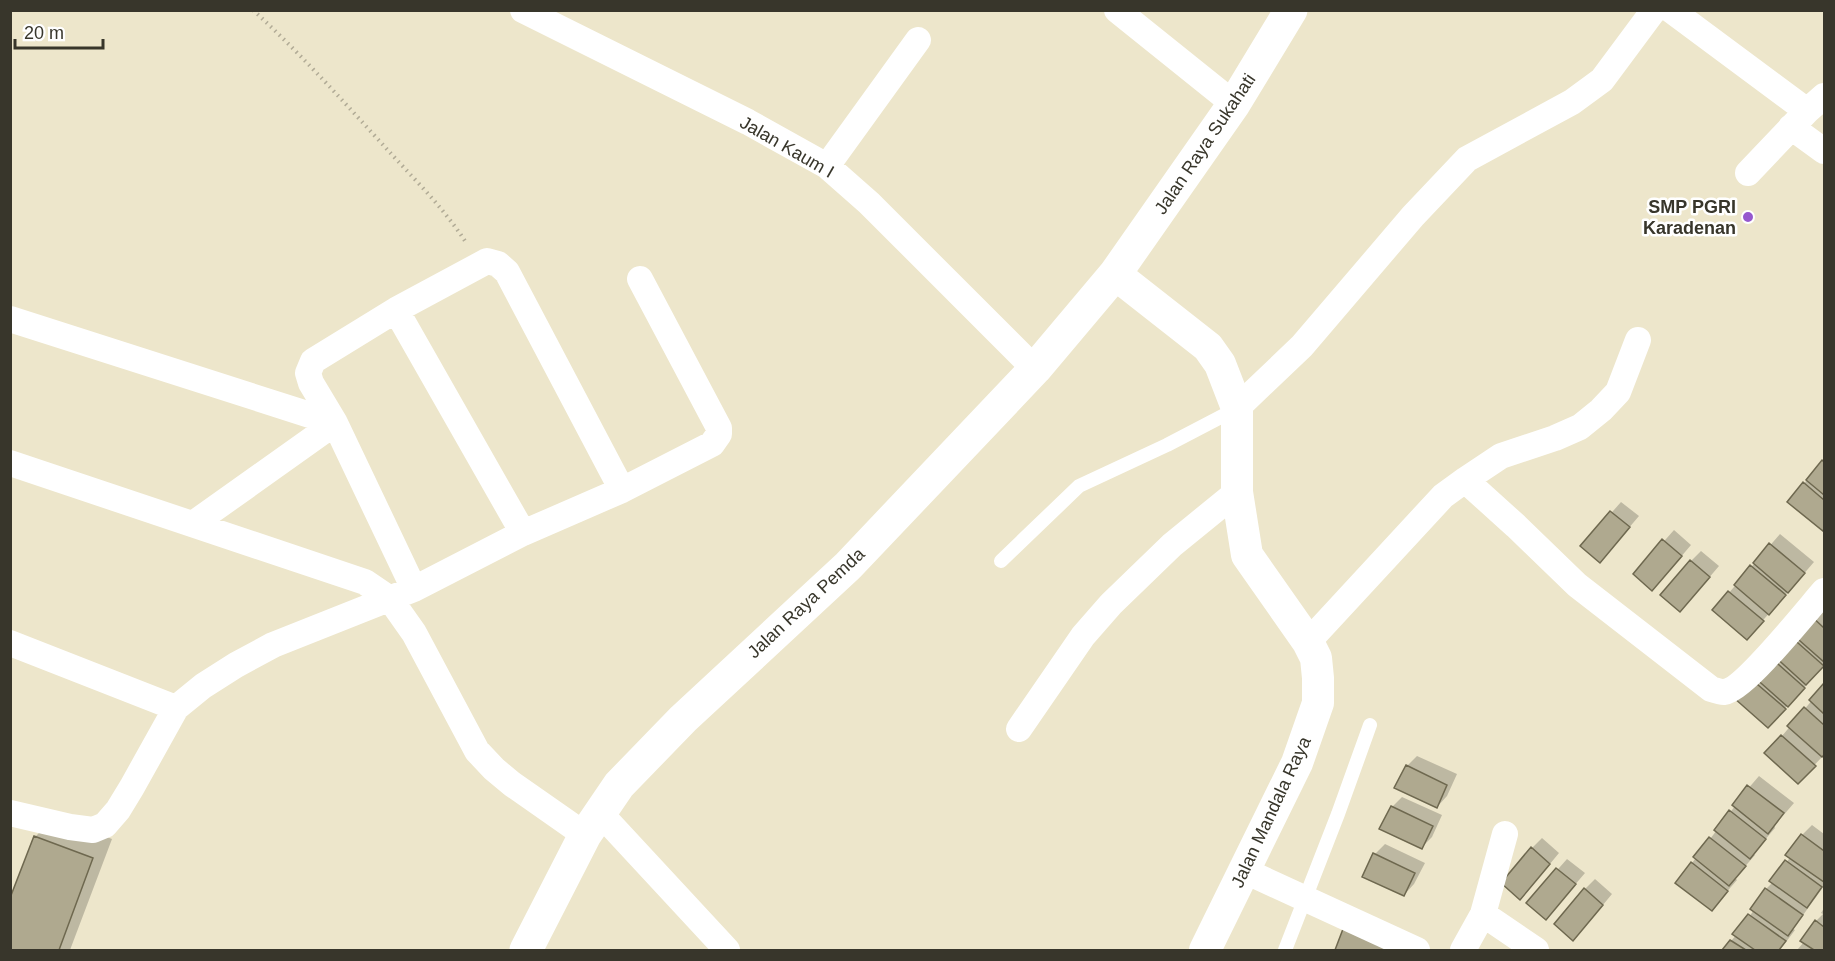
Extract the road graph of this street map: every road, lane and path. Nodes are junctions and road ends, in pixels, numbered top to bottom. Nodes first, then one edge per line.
1 (253, 10) edge
2 (523, 10) edge
3 (1117, 10) edge
4 (1291, 10) edge
5 (1654, 10) edge
6 (1671, 10) edge
7 (918, 40) dead end
8 (1234, 104) junction
9 (1807, 112) edge
10 (1824, 151) edge
11 (827, 166) junction
12 (1748, 173) dead end
13 (481, 265) junction
14 (1115, 274) junction
15 (640, 279) dead end
16 (396, 310) junction
17 (10, 319) edge
18 (1638, 340) dead end
19 (1035, 369) junction
20 (1238, 408) junction
21 (334, 423) junction
22 (10, 464) edge
23 (1465, 480) junction
24 (622, 490) junction
25 (1237, 492) junction
26 (193, 524) junction
27 (523, 533) junction
28 (1002, 561) dead end
29 (414, 589) junction
30 (1824, 591) edge
31 (390, 599) junction
32 (1308, 642) junction
33 (10, 643) edge
34 (176, 708) junction
35 (1370, 725) dead end
36 (1019, 729) dead end
37 (10, 813) edge
38 (592, 824) junction
39 (1505, 834) dead end
40 (1245, 871) junction
41 (1304, 900) junction
42 (1483, 914) junction
43 (526, 951) edge
44 (727, 951) edge
45 (1205, 951) edge
46 (1285, 951) edge
47 (1417, 951) edge
48 (1463, 951) edge
49 (1536, 951) edge

1 - 13 path
2 - 11 street, Jalan Kaum I
3 - 8 street
4 - 8 main road, Jalan Raya Sukahati
5 - 20 street
6 - 9 street
7 - 11 street
8 - 14 main road, Jalan Raya Sukahati
9 - 10 street
9 - 12 street
11 - 19 street, Jalan Kaum I
13 - 16 street
13 - 24 street
14 - 19 main road, Jalan Raya Pemda
14 - 20 street, Jalan Mandala Raya
15 - 24 street
16 - 21 street
16 - 27 street
17 - 21 street
18 - 23 street
19 - 38 main road, Jalan Raya Pemda
20 - 25 street, Jalan Mandala Raya
20 - 28 lane
21 - 26 street
21 - 29 street
22 - 26 street
23 - 30 street
23 - 32 street
24 - 27 street
25 - 32 street, Jalan Mandala Raya
25 - 36 street
26 - 31 street
27 - 29 street
29 - 31 street
31 - 34 street
31 - 38 street
32 - 40 street, Jalan Mandala Raya
33 - 34 street
34 - 37 street
35 - 41 lane
38 - 43 main road, Jalan Raya Pemda
38 - 44 street
39 - 42 street
40 - 41 street
40 - 45 street, Jalan Mandala Raya
41 - 46 lane
41 - 47 street
42 - 48 street
42 - 49 street

